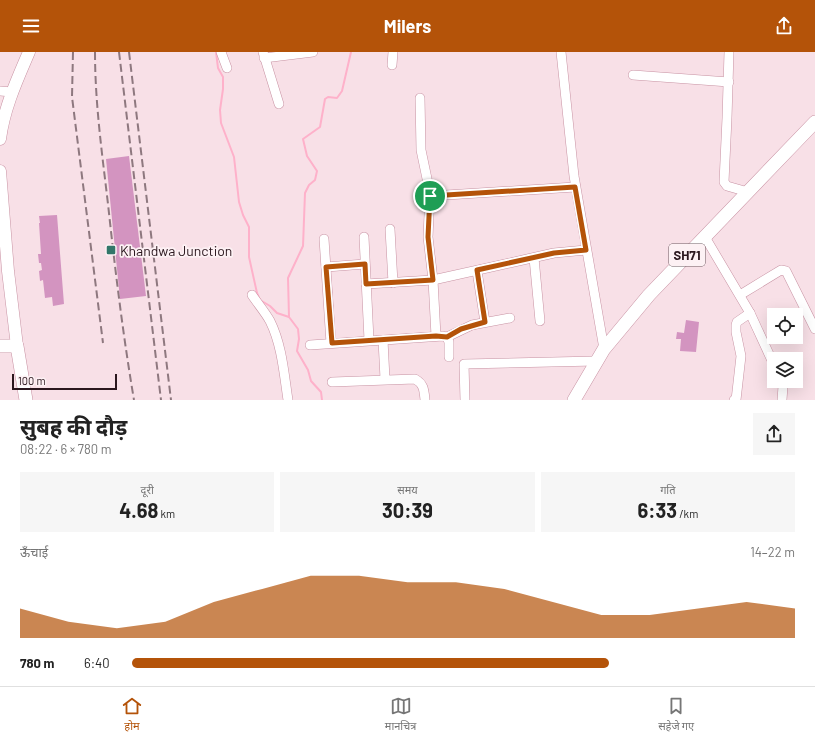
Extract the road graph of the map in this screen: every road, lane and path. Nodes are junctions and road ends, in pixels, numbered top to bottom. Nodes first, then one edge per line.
1 (29, 52) edge
2 (221, 52) edge
3 (313, 52) edge
4 (393, 52) edge
5 (561, 52) edge
6 (729, 52) edge
7 (264, 55) edge
8 (392, 64) dead end
9 (227, 68) dead end
10 (633, 75) dead end
11 (728, 82) junction
12 (6, 92) edge
13 (420, 98) dead end
14 (279, 104) dead end
15 (815, 122) edge
16 (0, 134) edge
17 (0, 171) edge
18 (575, 187) junction
19 (748, 192) junction
20 (430, 196) junction
21 (390, 229) dead end
22 (364, 236) dead end
23 (705, 237) junction
24 (324, 239) dead end
25 (586, 250) junction
26 (534, 258) junction
27 (365, 264) junction
28 (326, 267) junction
29 (477, 270) junction
30 (4, 272) edge
31 (433, 280) junction
32 (393, 283) junction
33 (366, 284) junction
34 (252, 295) dead end
35 (740, 295) junction
36 (750, 313) junction
37 (510, 318) dead end
38 (540, 321) dead end
39 (485, 322) junction
40 (815, 329) edge
41 (436, 336) junction
42 (447, 337) junction
43 (369, 340) junction
44 (383, 340) junction
45 (332, 343) junction
46 (310, 344) dead end
47 (0, 346) edge
48 (17, 346) junction
49 (604, 349) junction
50 (768, 352) edge
51 (449, 357) dead end
52 (596, 361) junction
53 (385, 379) junction
54 (332, 382) dead end
55 (783, 388) edge
56 (26, 400) edge
57 (288, 400) edge
58 (425, 400) edge
59 (465, 400) edge
60 (574, 400) edge
61 (734, 400) edge
62 (782, 400) edge

1 - 12 main road
2 - 9 street
3 - 7 street
4 - 8 street
5 - 18 street
6 - 11 street
7 - 14 street
10 - 11 street
11 - 19 street
12 - 16 main road
13 - 20 street
15 - 19 highway, SH71
17 - 30 main road
18 - 20 street
18 - 25 street
19 - 23 highway, SH71
20 - 31 street
21 - 32 street
22 - 27 street
23 - 35 street
23 - 49 highway, SH71
24 - 28 street
25 - 26 street
25 - 49 street
26 - 29 street
26 - 38 street
27 - 28 street
27 - 33 street
28 - 45 street
29 - 31 street
29 - 39 street
30 - 48 main road
31 - 32 street
31 - 41 street
32 - 33 street
33 - 43 street
34 - 57 street
35 - 36 street
35 - 40 street
36 - 50 street
36 - 61 street
37 - 39 street
39 - 42 street
41 - 42 street
41 - 44 street
42 - 51 street
43 - 44 street
43 - 45 street
44 - 53 street
45 - 46 street
47 - 48 highway
48 - 56 highway
49 - 52 highway, SH71
52 - 59 street
52 - 60 highway, SH71
53 - 54 street
53 - 58 street
55 - 62 street

